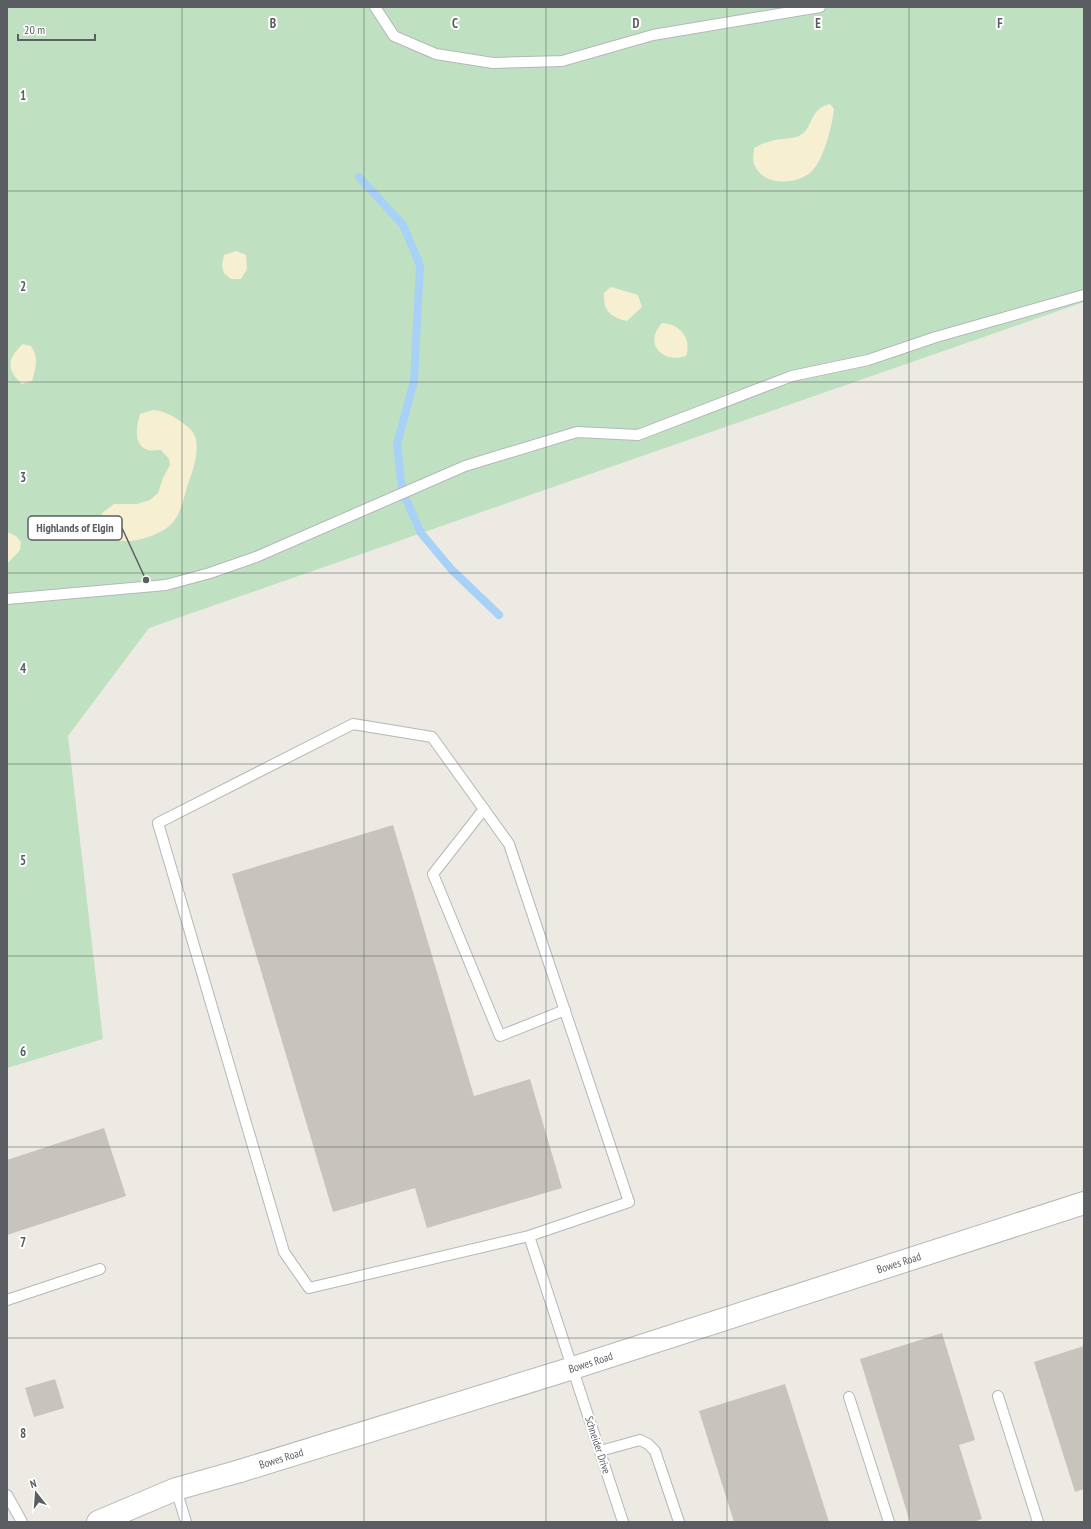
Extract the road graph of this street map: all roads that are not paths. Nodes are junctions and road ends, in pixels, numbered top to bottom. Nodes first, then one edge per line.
1 (375, 7) edge
2 (820, 7) edge
3 (1084, 295) edge
4 (7, 598) edge
5 (484, 809) junction
6 (565, 1010) junction
7 (1084, 1203) edge
8 (529, 1236) junction
9 (100, 1269) dead end
10 (7, 1300) edge
11 (573, 1368) junction
12 (998, 1396) dead end
13 (850, 1397) dead end
14 (600, 1450) junction
15 (176, 1490) junction
16 (7, 1495) edge
17 (22, 1522) edge
18 (98, 1522) edge
19 (186, 1522) edge
20 (623, 1522) edge
21 (679, 1522) edge
22 (889, 1522) edge
23 (1038, 1522) edge

1 - 2 lane
3 - 4 lane
5 - 6 lane
5 - 6 lane
5 - 8 lane
6 - 8 lane
7 - 11 street, Bowes Road
8 - 11 lane, Schneider Drive
9 - 10 lane
11 - 14 lane, Schneider Drive
11 - 15 street, Bowes Road
12 - 23 lane
13 - 22 lane
14 - 20 lane, Schneider Drive
14 - 21 lane
15 - 18 street, Bowes Road
15 - 19 lane
16 - 17 lane

